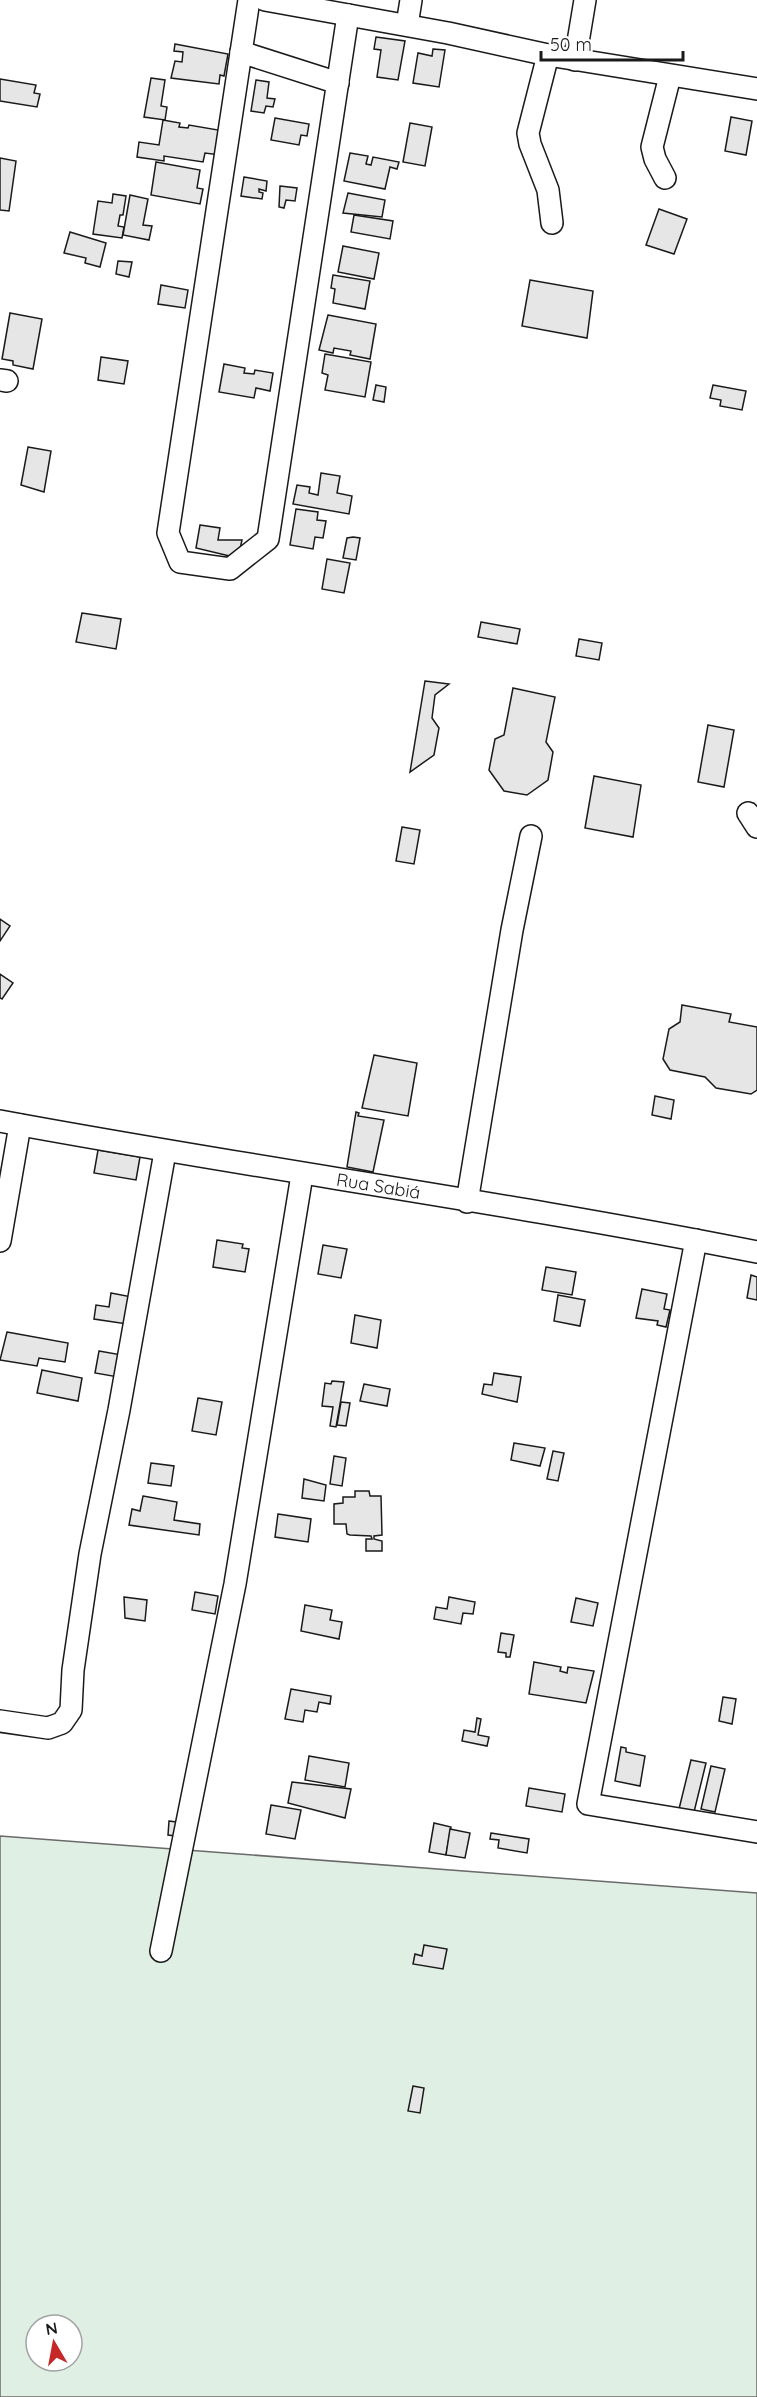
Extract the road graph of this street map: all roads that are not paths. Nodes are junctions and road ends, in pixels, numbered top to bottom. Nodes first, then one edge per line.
1 (249, 0) edge
2 (265, 0) edge
3 (411, 0) edge
4 (585, 0) edge
5 (348, 15) junction
6 (407, 26) junction
7 (242, 52) junction
8 (548, 55) junction
9 (575, 60) junction
10 (670, 76) junction
11 (338, 83) junction
12 (756, 86) edge
13 (665, 178) dead end
14 (552, 223) dead end
15 (531, 836) dead end
16 (10, 1123) edge
17 (165, 1152) junction
18 (302, 1175) junction
19 (467, 1202) junction
20 (0, 1240) edge
21 (696, 1240) junction
22 (757, 1252) edge
23 (0, 1721) edge
24 (757, 1832) edge
25 (161, 1951) dead end

1 - 7 street
2 - 5 street
3 - 6 street
4 - 9 street
5 - 6 street
5 - 11 street
6 - 8 street
7 - 11 street
7 - 11 street
8 - 9 street
8 - 14 street
9 - 10 street
10 - 12 street
10 - 13 street
15 - 19 street
16 - 17 street, Rua Sabiá
16 - 20 street
17 - 18 street, Rua Sabiá
17 - 23 street
18 - 19 street, Rua Sabiá
18 - 25 street
19 - 21 street, Rua Sabiá
21 - 22 street, Rua Sabiá
21 - 24 street

